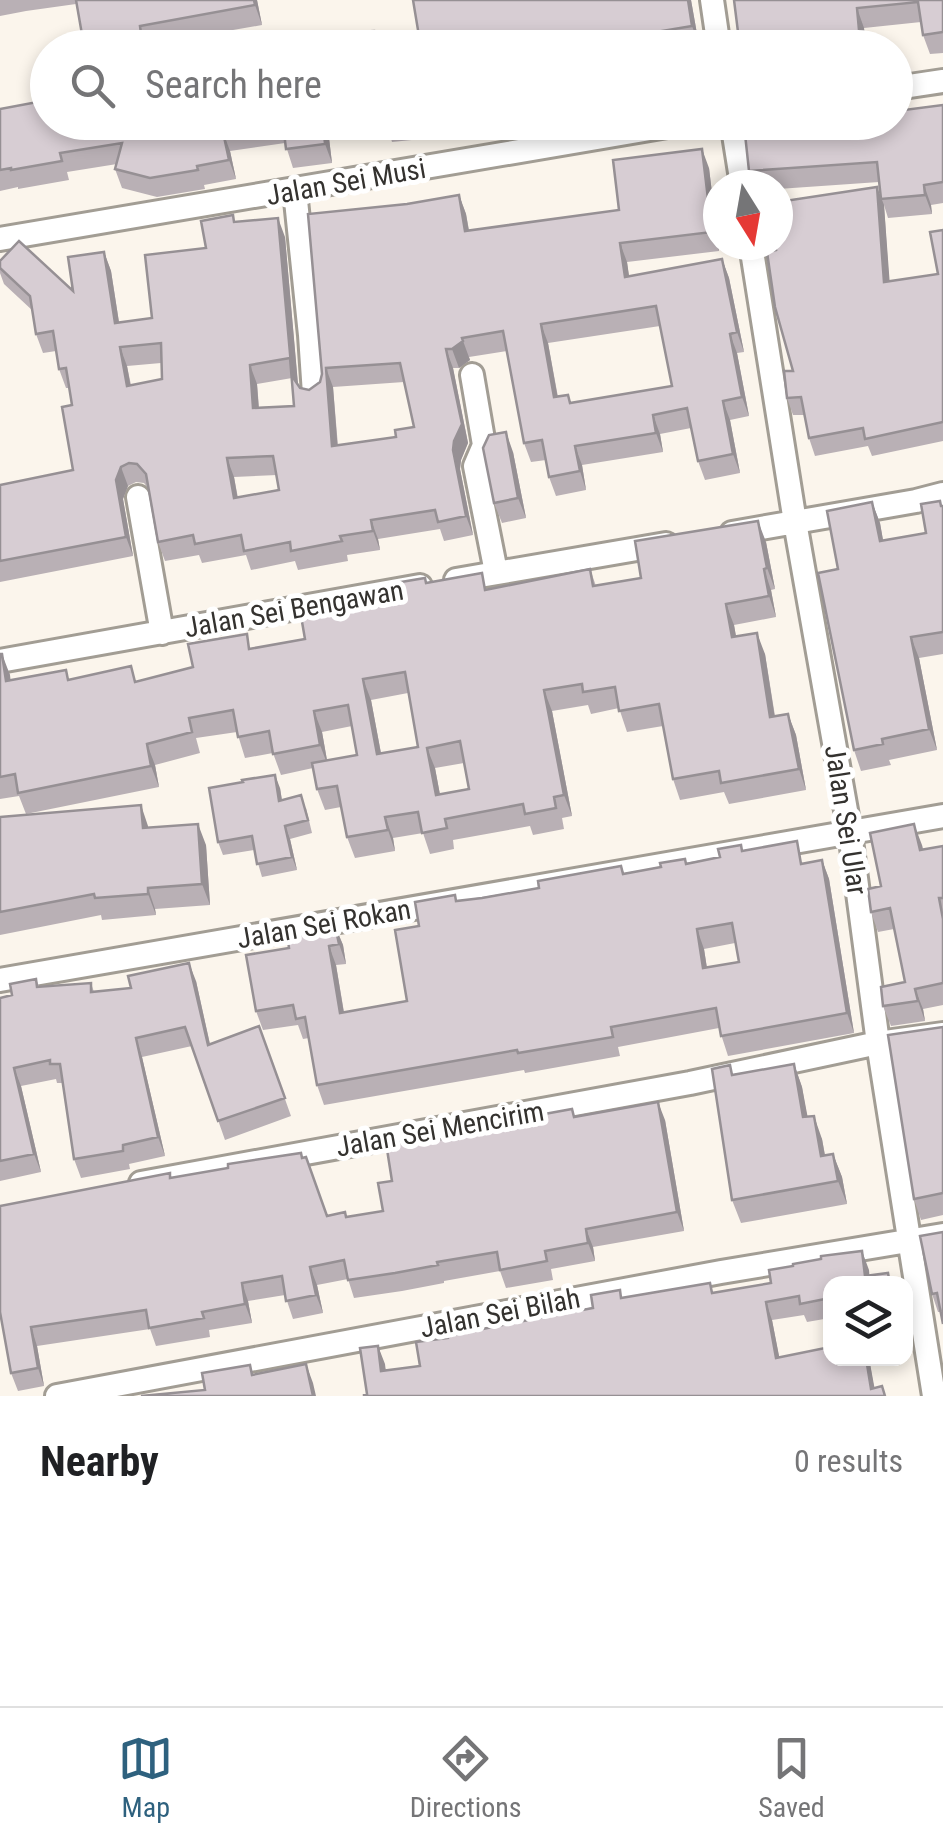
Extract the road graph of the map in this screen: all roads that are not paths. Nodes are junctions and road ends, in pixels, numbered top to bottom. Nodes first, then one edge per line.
1 (712, 0) edge
2 (717, 30) edge
3 (943, 80) edge
4 (913, 85) edge
5 (588, 140) edge
6 (735, 140) edge
7 (740, 170) edge
8 (295, 191) junction
9 (0, 240) edge
10 (753, 260) edge
11 (472, 375) dead end
12 (314, 394) edge
13 (943, 494) edge
14 (138, 497) dead end
15 (795, 522) junction
16 (496, 572) junction
17 (162, 634) junction
18 (0, 661) edge
19 (943, 816) edge
20 (850, 832) junction
21 (0, 980) edge
22 (943, 1034) edge
23 (878, 1044) junction
24 (115, 1187) edge
25 (943, 1236) edge
26 (908, 1242) junction
27 (57, 1396) edge
28 (934, 1396) edge

1 - 2 street
3 - 4 street
5 - 8 street, Jalan Sei Musi
6 - 7 street
8 - 9 street, Jalan Sei Musi
8 - 12 street
10 - 15 street, Jalan Sei Ular
11 - 16 street
13 - 15 street, Jalan Sei Bengawan
14 - 17 street
15 - 16 street, Jalan Sei Bengawan
15 - 20 street, Jalan Sei Ular
16 - 17 street, Jalan Sei Bengawan
17 - 18 street, Jalan Sei Bengawan
19 - 20 street, Jalan Sei Rokan
20 - 21 street, Jalan Sei Rokan
20 - 23 street, Jalan Sei Ular
22 - 23 street, Jalan Sei Mencirim
23 - 24 street, Jalan Sei Mencirim
23 - 26 street, Jalan Sei Ular
25 - 26 street, Jalan Sei Bilah
26 - 27 street, Jalan Sei Bilah
26 - 28 street, Jalan Sei Ular

